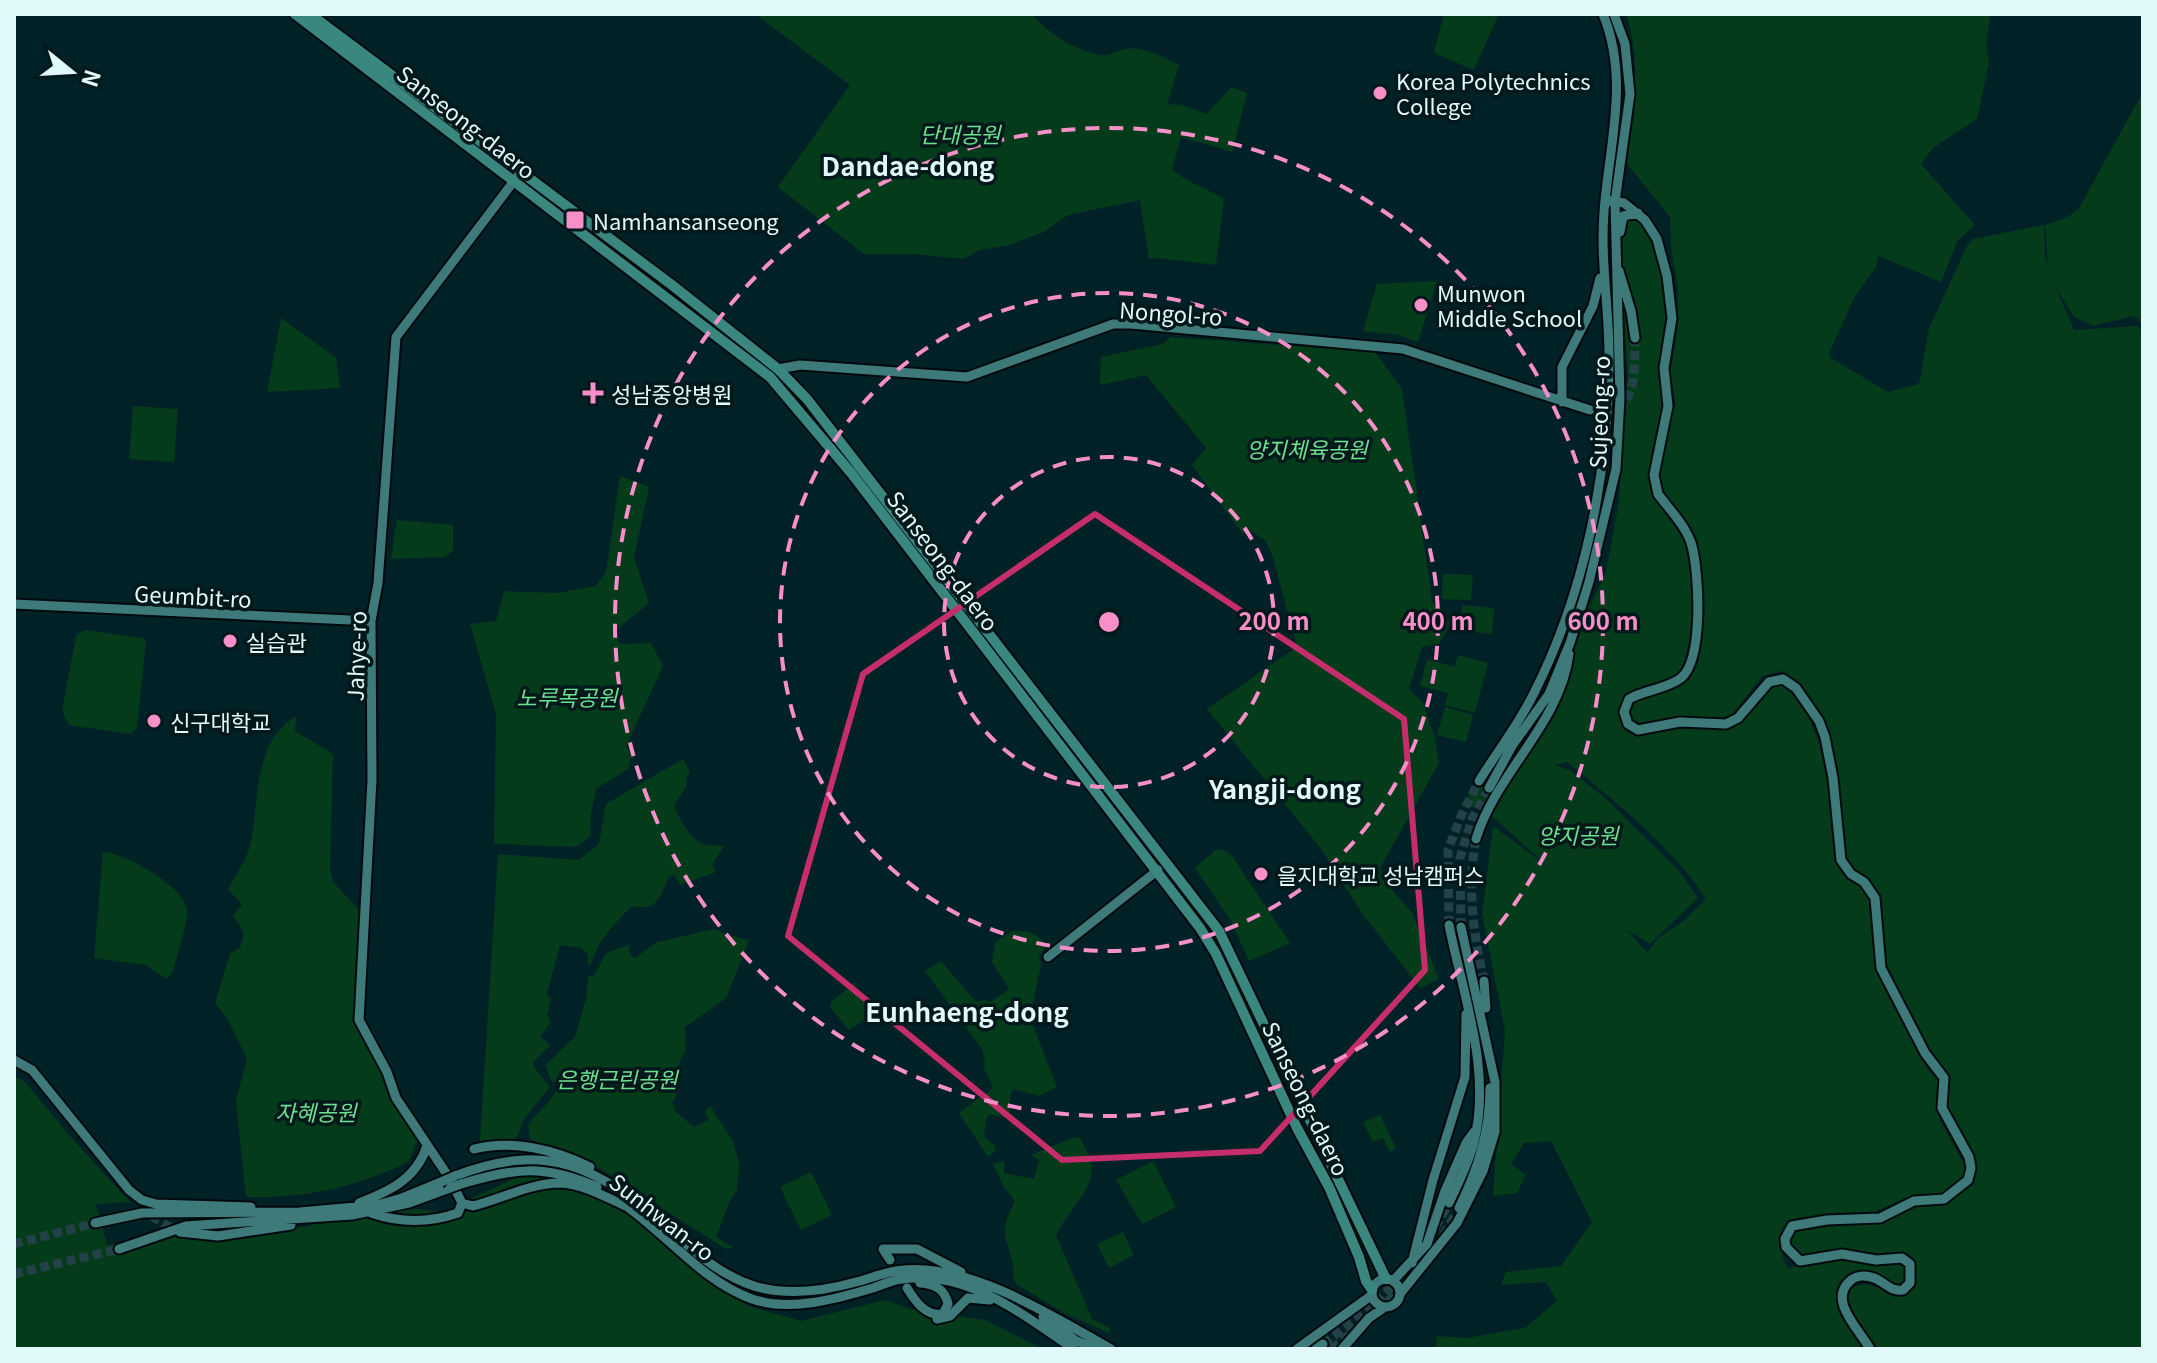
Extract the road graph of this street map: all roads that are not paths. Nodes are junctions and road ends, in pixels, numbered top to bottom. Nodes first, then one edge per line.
1 (295, 14) edge
2 (310, 14) edge
3 (1603, 14) edge
4 (1614, 14) edge
5 (1621, 163) junction
6 (521, 171) junction
7 (513, 182) junction
8 (1610, 206) junction
9 (1638, 213) junction
10 (1616, 250) junction
11 (1603, 261) junction
12 (1616, 263) junction
13 (1635, 338) tunnel mouth
14 (778, 369) junction
15 (1562, 402) junction
16 (1590, 410) tunnel mouth
17 (14, 604) edge
18 (371, 621) junction
19 (1571, 639) junction
20 (1479, 781) tunnel mouth
21 (1489, 788) tunnel mouth
22 (1476, 839) tunnel mouth
23 (1158, 870) junction
24 (1449, 925) tunnel mouth
25 (1461, 927) tunnel mouth
26 (1048, 957) dead end
27 (1484, 981) tunnel mouth
28 (1467, 993) junction
29 (1486, 1035) junction
30 (14, 1060) edge
31 (1490, 1061) junction
32 (1477, 1128) junction
33 (427, 1146) junction
34 (474, 1149) dead end
35 (458, 1180) junction
36 (446, 1185) junction
37 (619, 1188) junction
38 (129, 1190) junction
39 (462, 1203) junction
40 (350, 1206) junction
41 (140, 1209) tunnel mouth
42 (632, 1209) junction
43 (300, 1212) junction
44 (369, 1212) junction
45 (316, 1219) junction
46 (1434, 1222) junction
47 (95, 1223) tunnel mouth
48 (180, 1232) tunnel mouth
49 (1450, 1234) junction
50 (119, 1249) tunnel mouth
51 (889, 1260) dead end
52 (1412, 1263) junction
53 (975, 1279) junction
54 (1389, 1280) junction
55 (877, 1287) junction
56 (1372, 1292) junction
57 (1400, 1294) junction
58 (1024, 1303) junction
59 (1007, 1305) junction
60 (1385, 1307) junction
61 (1339, 1320) junction
62 (1350, 1341) junction
63 (1074, 1349) edge
64 (1095, 1349) edge
65 (1111, 1349) edge
66 (1297, 1349) edge
67 (1342, 1349) edge
68 (1870, 1349) edge

1 - 7 main road, Sanseong-daero
2 - 6 main road, Sanseong-daero
3 - 8 main road, Sujeong-ro
4 - 5 main road, Sujeong-ro
5 - 8 main road, Sujeong-ro
5 - 9 main road
6 - 7 main road, Jahye-ro
6 - 14 main road, Sanseong-daero
7 - 18 main road, Jahye-ro
7 - 23 main road, Sanseong-daero
8 - 9 main road
8 - 10 main road, Sujeong-ro
8 - 11 main road, Sujeong-ro
9 - 10 main road
9 - 68 main road
10 - 12 main road, Sujeong-ro
11 - 15 main road
11 - 20 main road, Sujeong-ro
12 - 13 main road
12 - 19 main road, Sujeong-ro
14 - 15 main road, Nongol-ro
14 - 54 main road, Sanseong-daero
15 - 16 main road, Nongol-ro
17 - 18 main road, Geumbit-ro
18 - 33 main road, Jahye-ro
19 - 21 main road, Sujeong-ro
19 - 22 main road
23 - 26 main road
23 - 56 main road, Sanseong-daero
24 - 28 main road
25 - 29 main road
27 - 29 main road
28 - 32 main road
28 - 52 main road
29 - 31 main road
30 - 38 main road
31 - 32 main road
31 - 49 main road
32 - 46 main road
33 - 39 main road, Jahye-ro
33 - 40 main road
34 - 37 main road
35 - 36 main road, Sunhwan-ro, bridge
35 - 37 main road, Sunhwan-ro
35 - 42 main road, Sunhwan-ro
36 - 40 main road, Sunhwan-ro
36 - 44 main road, Sunhwan-ro
37 - 53 main road, Sunhwan-ro
38 - 41 main road
38 - 43 main road
39 - 42 main road
39 - 44 main road
40 - 43 main road, Sunhwan-ro
42 - 55 main road, Sunhwan-ro
43 - 47 main road, Sunhwan-ro
44 - 45 main road, Sunhwan-ro
45 - 48 main road
45 - 50 main road, Sunhwan-ro
46 - 49 main road
46 - 52 main road
49 - 57 main road
51 - 53 main road
52 - 54 main road
53 - 58 main road, Sunhwan-ro
54 - 56 main road
54 - 57 main road
55 - 59 main road, Sunhwan-ro
55 - 59 main road
56 - 60 main road
56 - 61 main road
57 - 60 main road
58 - 64 main road
58 - 65 main road
59 - 63 main road, Sunhwan-ro
60 - 62 main road
61 - 62 main road
61 - 66 main road
62 - 67 main road

